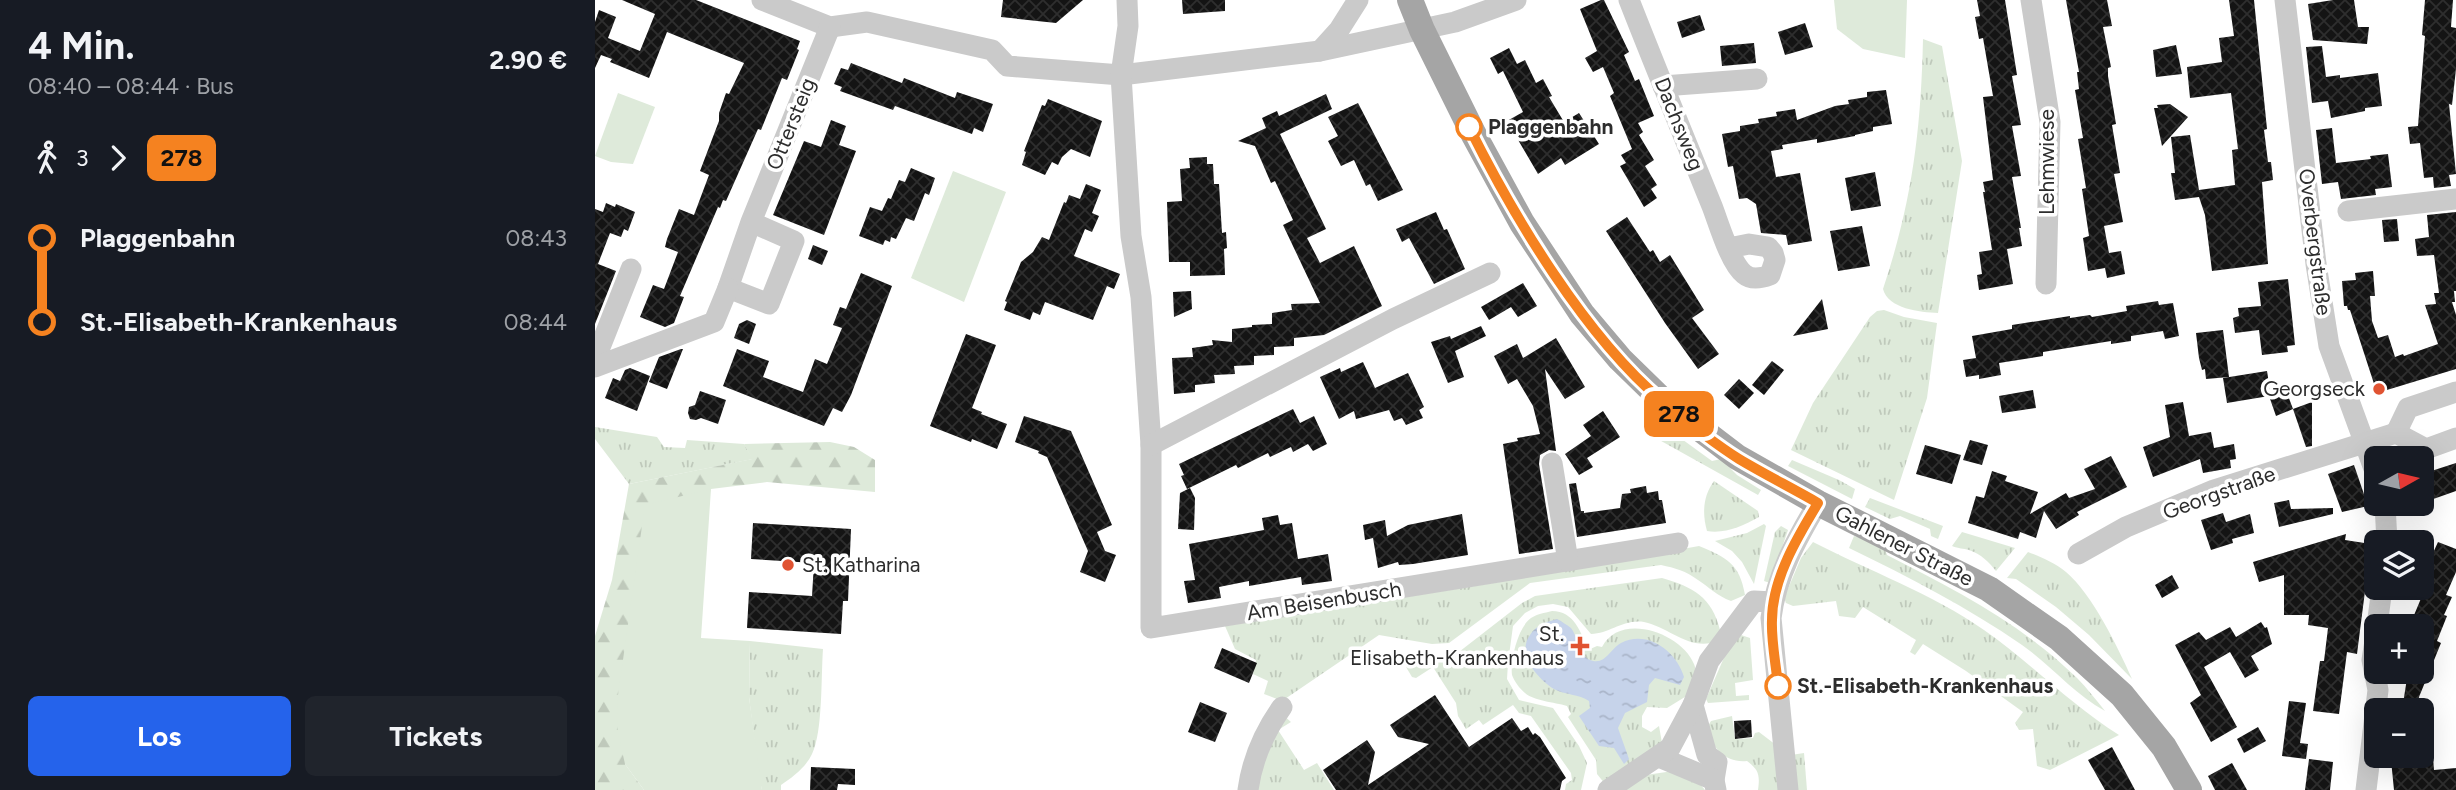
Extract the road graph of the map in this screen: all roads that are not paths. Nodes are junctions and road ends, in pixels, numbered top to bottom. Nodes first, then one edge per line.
1 (762, 0) edge
2 (1126, 0) edge
3 (1358, 0) edge
4 (1410, 0) edge
5 (1516, 0) edge
6 (1629, 0) edge
7 (2031, 0) edge
8 (2285, 0) edge
9 (830, 26) junction
10 (1422, 30) junction
11 (1320, 51) junction
12 (1121, 75) junction
13 (1757, 79) dead end
14 (1663, 86) junction
15 (2456, 199) edge
16 (2348, 211) dead end
17 (751, 222) junction
18 (1729, 248) dead end
19 (631, 269) dead end
20 (1490, 273) dead end
21 (2046, 284) dead end
22 (728, 288) junction
23 (595, 360) edge
24 (595, 367) edge
25 (2456, 392) edge
26 (2396, 433) junction
27 (2456, 438) edge
28 (2364, 443) junction
29 (1151, 445) junction
30 (2365, 446) edge
31 (1552, 463) dead end
32 (1818, 503) junction
33 (1678, 543) dead end
34 (2078, 554) dead end
35 (1568, 561) junction
36 (1773, 602) junction
37 (2377, 684) edge
38 (1693, 705) junction
39 (1282, 707) dead end
40 (1659, 757) junction
41 (1715, 785) edge
42 (1248, 790) edge
43 (1608, 790) edge
44 (1788, 790) edge
45 (2189, 790) edge
46 (2366, 790) edge

1 - 9 street
2 - 12 street, Am Beisenbusch
3 - 11 street
4 - 10 main road, Gahlener Straße
5 - 10 street
6 - 14 street, Dachsweg
7 - 21 street, Lehmwiese
8 - 28 street, Overbergstraße
9 - 12 street
9 - 17 street, Ottersteig
10 - 11 street
10 - 32 main road, Gahlener Straße
11 - 12 street
12 - 29 street, Am Beisenbusch
13 - 14 street
14 - 18 street, Dachsweg
15 - 16 street
17 - 22 street, Ottersteig
17 - 22 street
19 - 23 street
20 - 29 street
22 - 24 street, Ottersteig
25 - 26 street
26 - 27 street
26 - 28 street, Georgstraße
28 - 30 street, Overbergstraße
28 - 34 street, Georgstraße
29 - 35 street, Am Beisenbusch
31 - 35 street
32 - 36 street
32 - 45 main road, Gahlener Straße
33 - 35 street, Am Beisenbusch
36 - 38 street
36 - 44 street
37 - 46 street
38 - 40 street
38 - 41 street
39 - 42 street
40 - 41 street
40 - 43 street

